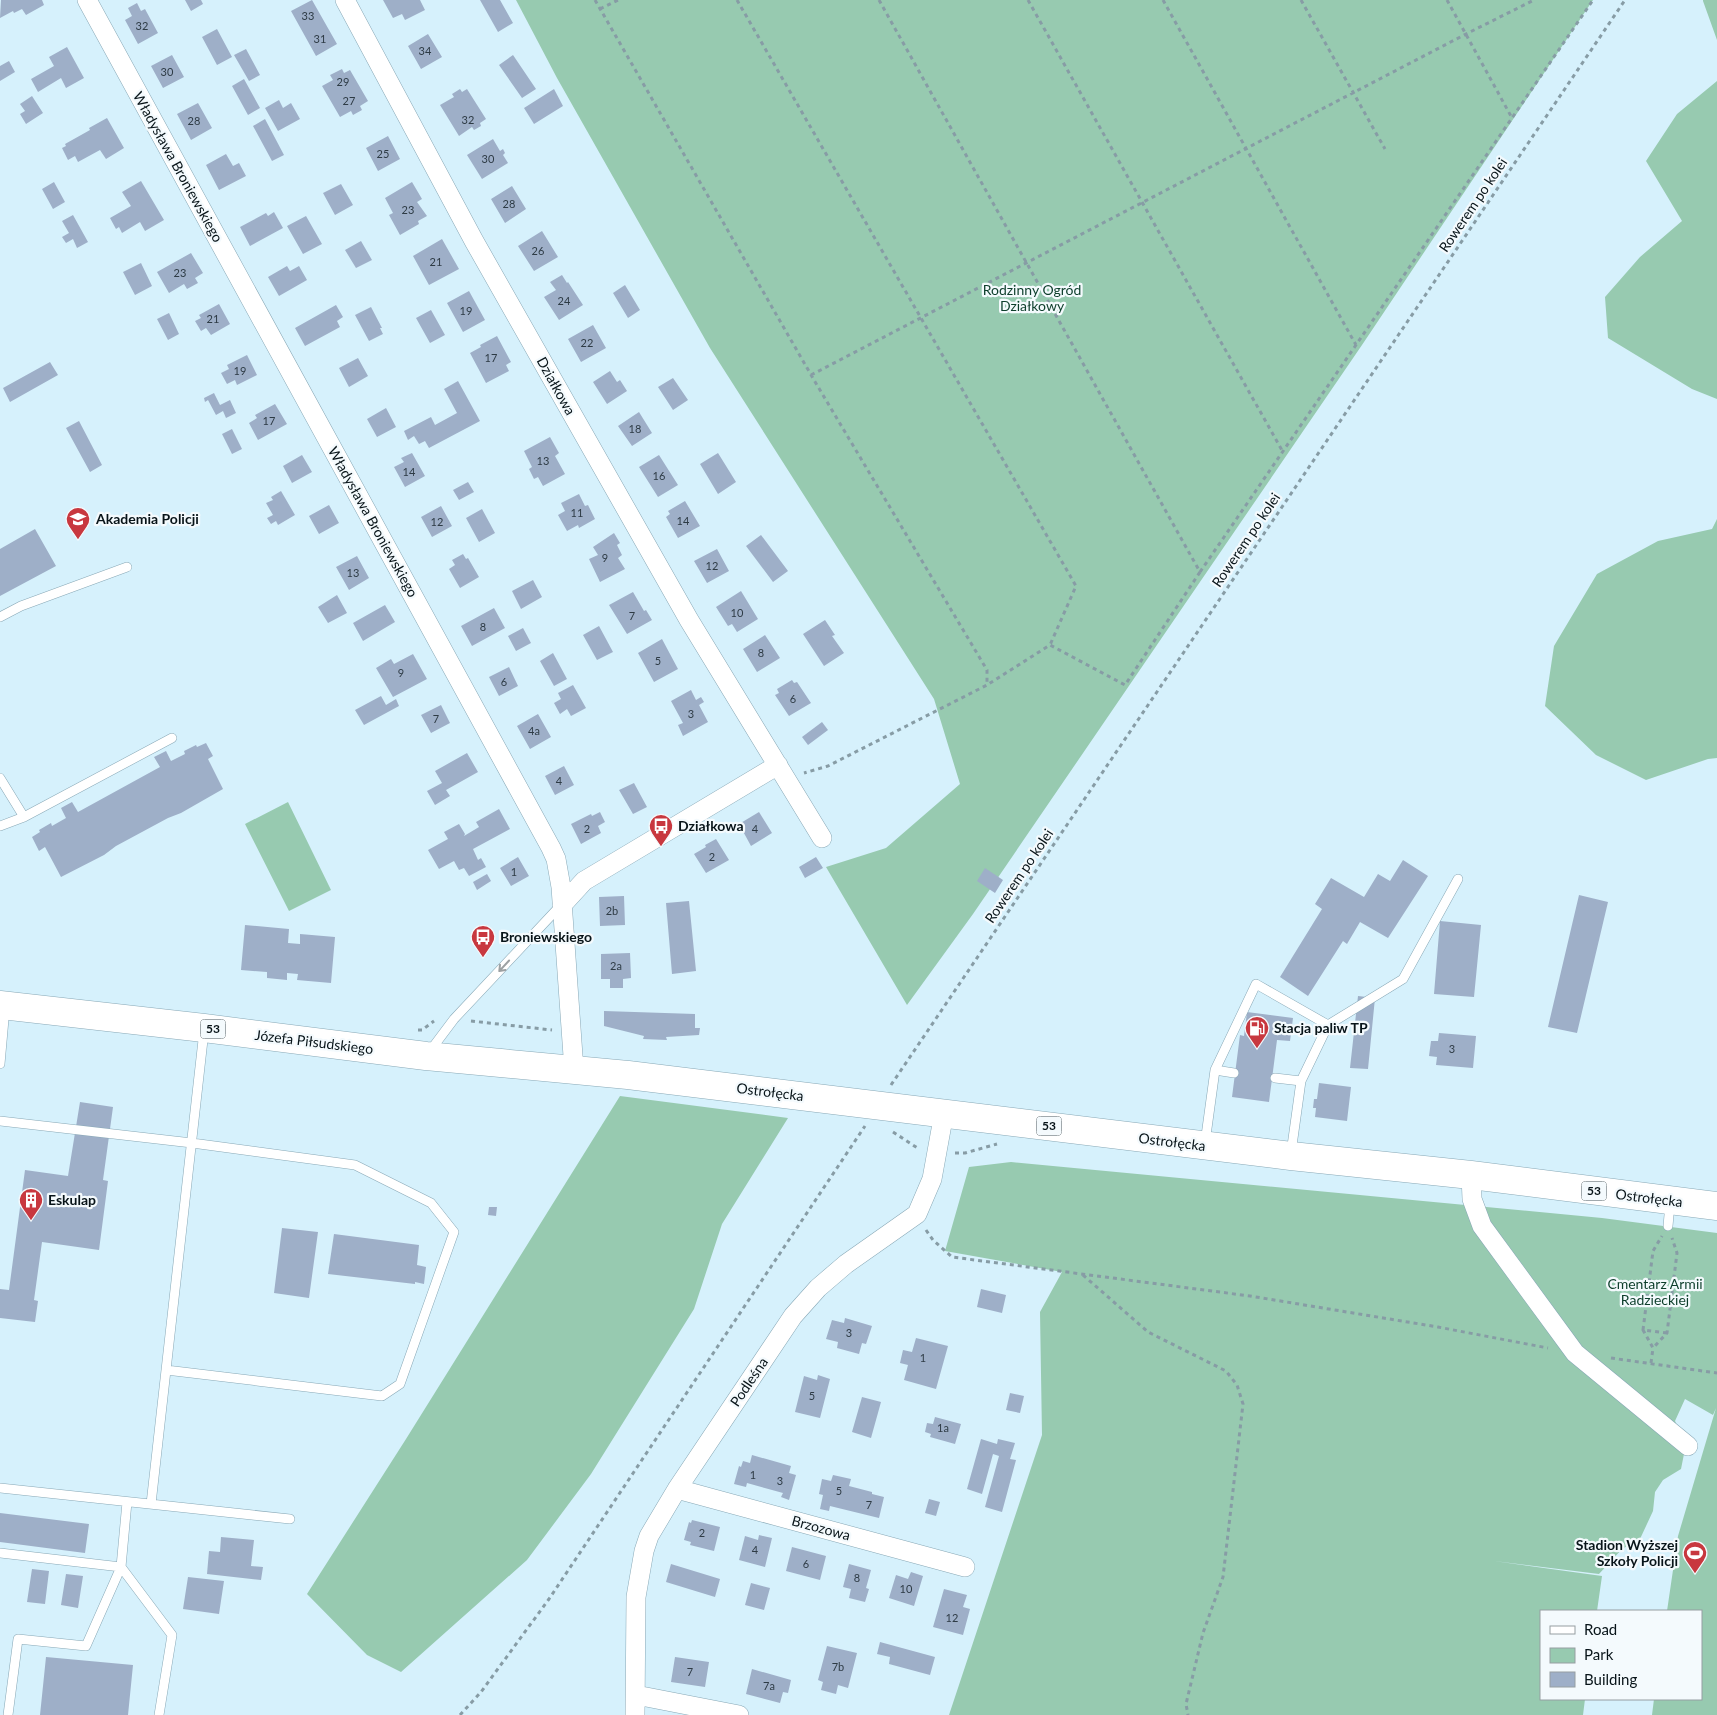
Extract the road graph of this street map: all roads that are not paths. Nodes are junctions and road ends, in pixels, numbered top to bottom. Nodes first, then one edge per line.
1 (87, 0) edge
2 (345, 0) edge
3 (127, 567) dead end
4 (0, 617) edge
5 (172, 738) dead end
6 (782, 771) junction
7 (0, 778) edge
8 (24, 817) junction
9 (0, 826) edge
10 (822, 838) dead end
11 (1458, 879) dead end
12 (562, 905) junction
13 (2, 1005) edge
14 (1328, 1025) junction
15 (204, 1028) junction
16 (426, 1056) junction
17 (0, 1064) edge
18 (574, 1070) junction
19 (1215, 1070) junction
20 (1234, 1073) dead end
21 (628, 1075) joint
22 (1275, 1078) dead end
23 (1301, 1081) junction
24 (944, 1113) junction
25 (0, 1121) edge
26 (192, 1143) junction
27 (1204, 1146) junction
28 (1291, 1156) junction
29 (1471, 1175) junction
30 (1717, 1206) edge
31 (166, 1370) junction
32 (1688, 1446) dead end
33 (0, 1488) edge
34 (677, 1489) junction
35 (127, 1502) junction
36 (151, 1504) junction
37 (290, 1519) dead end
38 (0, 1552) edge
39 (121, 1567) junction
40 (965, 1567) dead end
41 (636, 1695) junction
42 (8, 1715) edge
43 (159, 1715) edge
44 (635, 1715) edge
45 (739, 1715) edge

1 - 12 street, Władysława Broniewskiego
2 - 6 street, Działkowa
3 - 4 lane
5 - 8 lane
6 - 10 street, Działkowa
6 - 12 street
7 - 8 lane
8 - 9 lane
11 - 14 lane
12 -> 16 lane
12 - 18 street, Władysława Broniewskiego
13 - 15 main road, Józefa Piłsudskiego / 53
13 - 17 lane
14 - 19 lane
14 - 23 lane
15 - 16 main road, Józefa Piłsudskiego / 53
15 - 26 lane
16 - 18 main road, Józefa Piłsudskiego / 53
18 - 21 main road, Józefa Piłsudskiego / 53
19 - 20 lane
19 - 27 lane
21 - 24 main road, Ostrołęcka / 53
22 - 23 lane
23 - 28 lane
24 - 27 main road, Ostrołęcka / 53
24 - 34 street, Podleśna
25 - 26 lane
26 - 31 lane
26 - 31 lane
27 - 28 main road, Ostrołęcka / 53
28 - 29 main road, Ostrołęcka / 53
29 - 30 main road, Ostrołęcka / 53
29 - 32 street
31 - 36 lane
33 - 35 lane
34 - 40 street, Brzozowa
34 - 41 street, Podleśna
35 - 36 lane
35 - 39 lane
36 - 37 lane
38 - 39 lane
39 - 42 lane
39 - 43 lane
41 - 44 street, Podleśna
41 - 45 street

